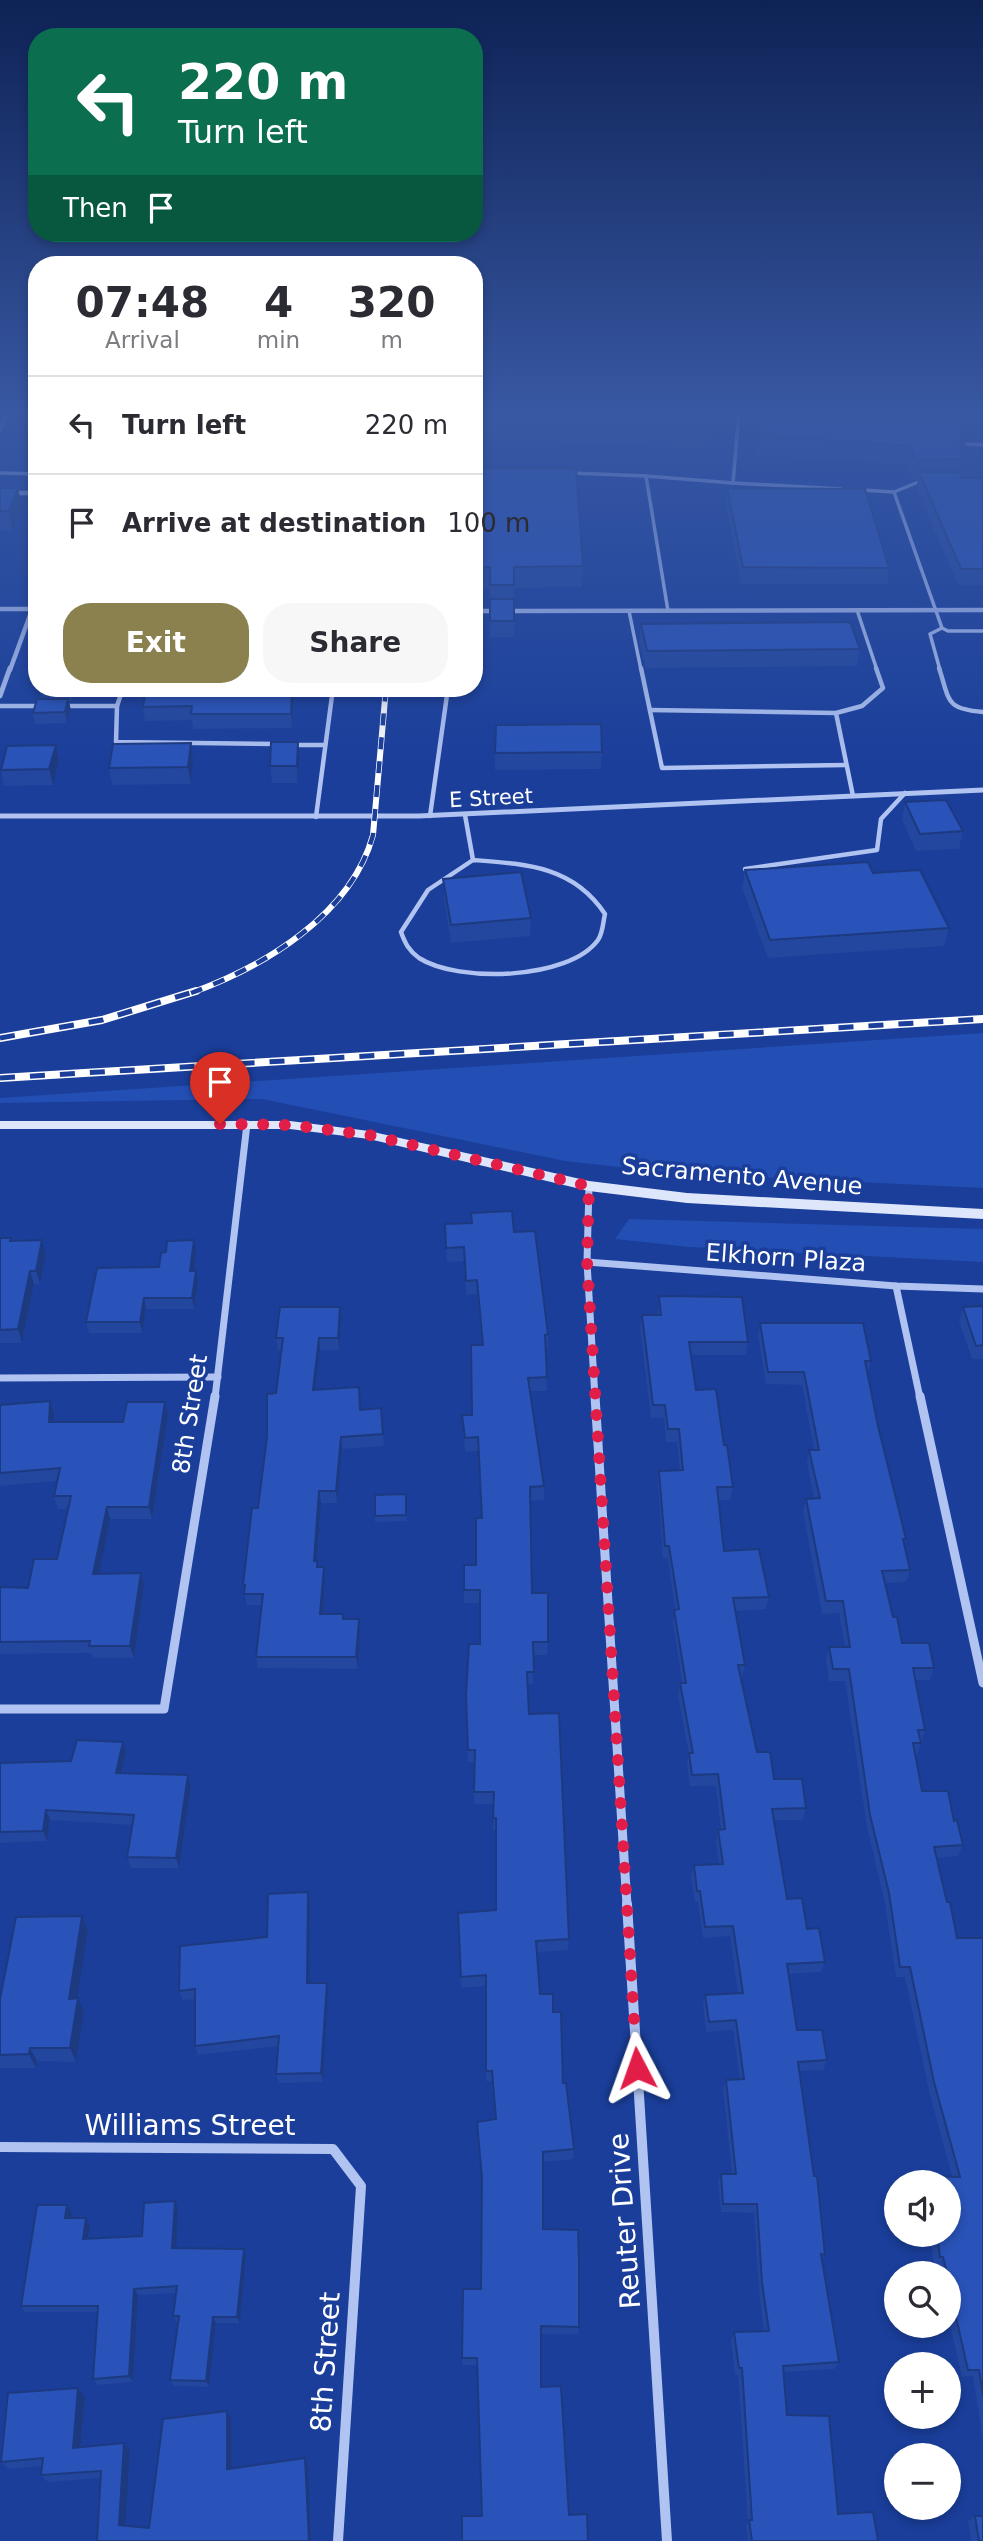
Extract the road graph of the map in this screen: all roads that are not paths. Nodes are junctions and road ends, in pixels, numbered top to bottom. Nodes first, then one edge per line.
1 (655, 531) edge
2 (907, 531) edge
3 (0, 609) edge
4 (28, 609) edge
5 (857, 610) junction
6 (935, 610) junction
7 (983, 610) edge
8 (483, 611) edge
9 (629, 611) junction
10 (668, 611) junction
11 (28, 624) edge
12 (942, 628) junction
13 (983, 631) edge
14 (0, 696) edge
15 (120, 697) edge
16 (332, 697) edge
17 (447, 697) edge
18 (0, 706) edge
19 (44, 706) edge
20 (56, 706) edge
21 (117, 706) junction
22 (650, 710) junction
23 (983, 712) edge
24 (836, 713) junction
25 (326, 745) junction
26 (846, 765) junction
27 (983, 790) edge
28 (905, 793) junction
29 (853, 796) junction
30 (465, 815) junction
31 (0, 816) edge
32 (430, 816) junction
33 (316, 817) junction
34 (473, 860) junction
35 (745, 869) edge
36 (247, 1124) junction
37 (0, 1125) edge
38 (589, 1186) junction
39 (983, 1214) edge
40 (587, 1262) junction
41 (896, 1286) junction
42 (983, 1289) edge
43 (218, 1377) junction
44 (0, 1378) edge
45 (983, 1683) edge
46 (0, 1709) edge
47 (0, 2147) edge
48 (361, 2186) joint
49 (338, 2541) edge
50 (667, 2541) edge

1 - 10 lane
2 - 6 lane
3 - 4 street
5 - 6 street
5 - 10 street
5 - 24 lane
6 - 7 street
6 - 12 lane
8 - 9 street
9 - 10 street
9 - 22 lane
11 - 14 street
12 - 13 lane
12 - 23 lane
15 - 21 lane
16 - 25 lane
17 - 32 lane
18 - 19 lane
20 - 21 lane
21 - 25 lane
22 - 24 lane
22 - 26 lane
24 - 26 lane
25 - 33 lane
26 - 29 lane
27 - 28 street, E Street
28 - 29 street, E Street
28 - 35 lane
29 - 30 street, E Street
30 - 32 street, E Street
30 - 34 lane
31 - 33 street, E Street
32 - 33 street, E Street
34 - 34 lane
36 - 37 main road, Sacramento Avenue
36 - 38 main road, Sacramento Avenue
36 - 43 street, 8th Street
38 - 39 main road, Sacramento Avenue
38 - 40 street, Reuter Drive
40 - 41 street, Elkhorn Plaza
40 - 50 street, Reuter Drive
41 - 42 street, Elkhorn Plaza
41 - 45 street
43 - 44 street
43 - 46 street, 8th Street
47 - 48 street, Williams Street
48 - 49 street, 8th Street

